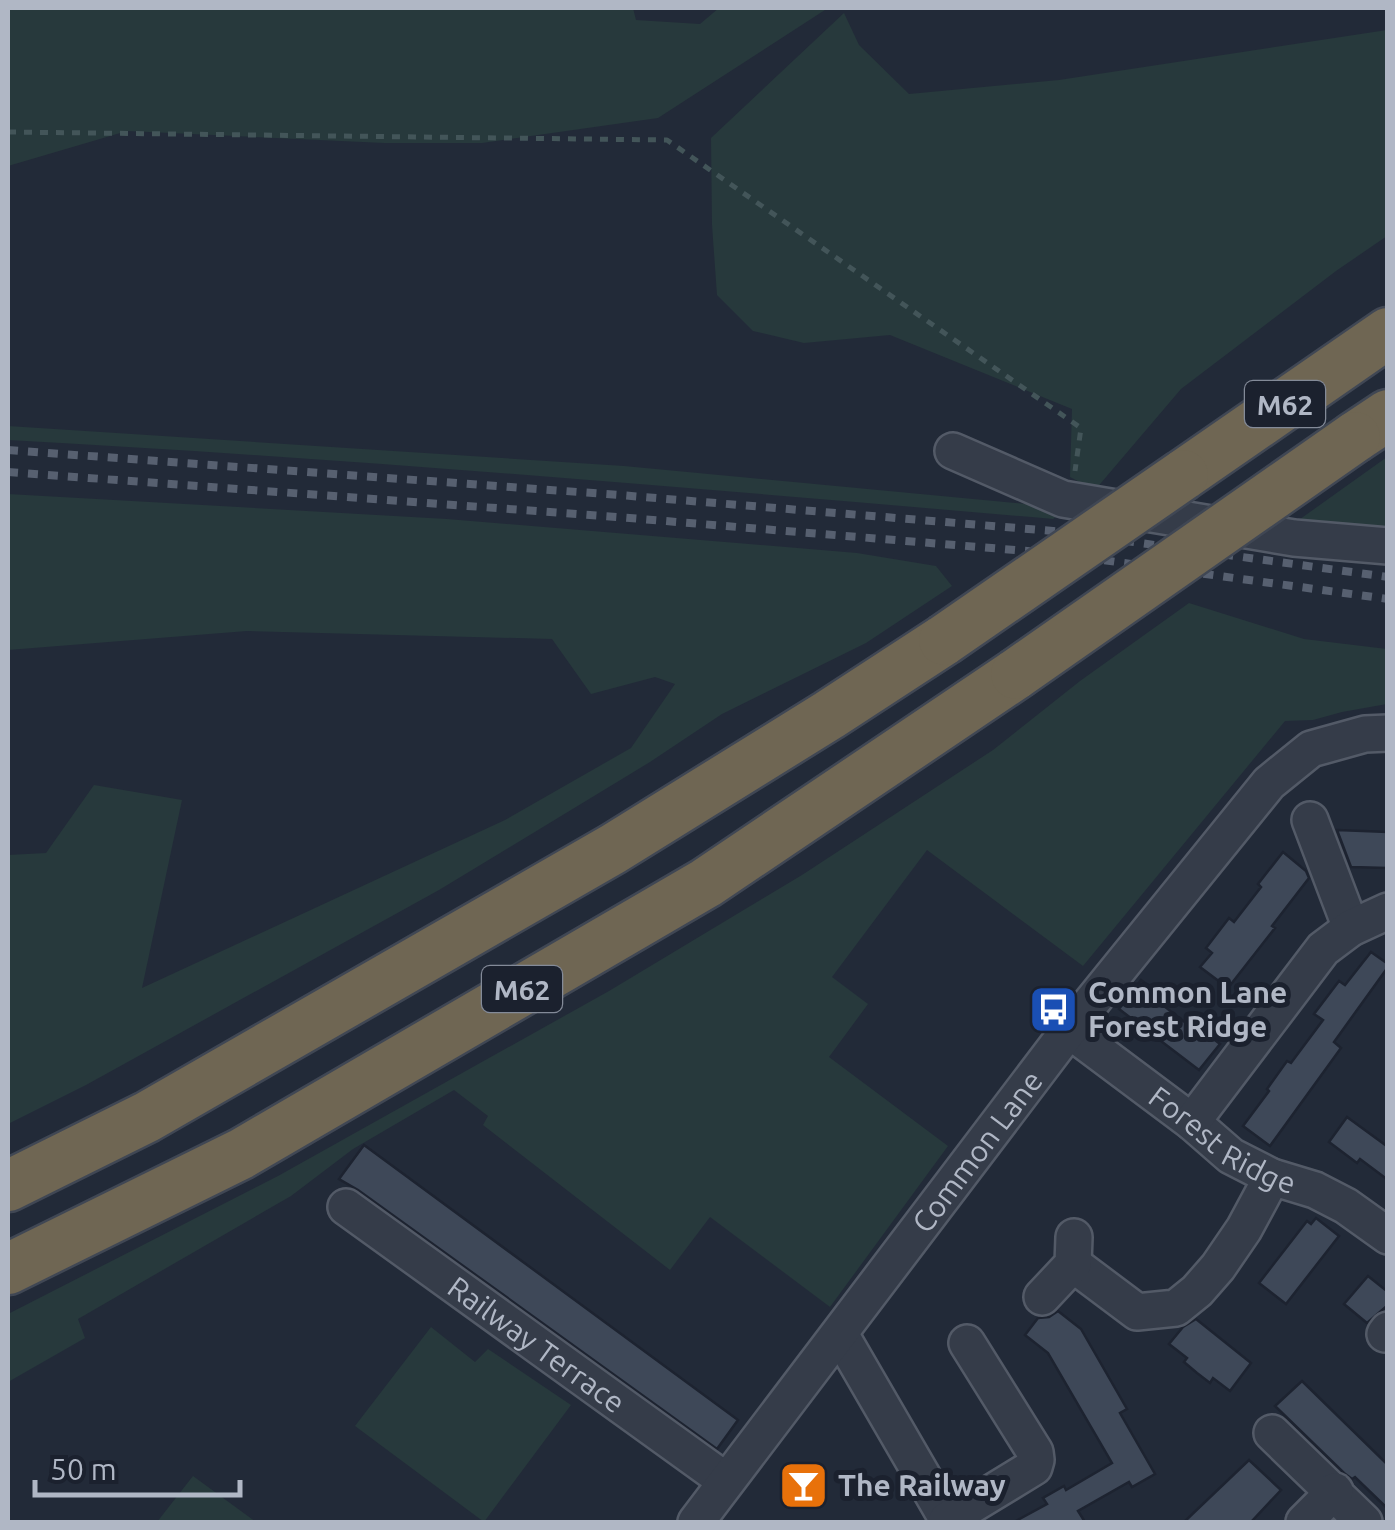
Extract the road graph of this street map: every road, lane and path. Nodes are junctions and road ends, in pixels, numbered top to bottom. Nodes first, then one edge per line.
1 (8, 132) edge
2 (1388, 333) edge
3 (1371, 426) edge
4 (952, 451) dead end
5 (1075, 474) dead end
6 (1388, 546) edge
7 (1388, 733) edge
8 (1310, 820) dead end
9 (1388, 912) edge
10 (1351, 928) junction
11 (1069, 1030) junction
12 (1192, 1122) junction
13 (1272, 1177) junction
14 (8, 1186) edge
15 (346, 1207) dead end
16 (1388, 1236) edge
17 (8, 1269) edge
18 (1042, 1297) dead end
19 (840, 1334) junction
20 (967, 1343) dead end
21 (1272, 1433) dead end
22 (726, 1481) junction
23 (1335, 1492) junction
24 (948, 1521) edge
25 (696, 1522) edge
26 (1304, 1522) edge
27 (1364, 1522) edge

1 - 5 path
2 - 14 highway, M62, bridge
3 - 17 highway, M62, bridge
4 - 6 street
7 - 11 street, Common Lane
8 - 10 street
9 - 10 street
10 - 12 street
11 - 12 street, Forest Ridge
11 - 19 street, Common Lane
12 - 13 street, Forest Ridge
13 - 16 street, Forest Ridge
13 - 18 street
15 - 22 street, Railway Terrace
19 - 22 street, Common Lane
19 - 24 street
20 - 24 street
21 - 23 street
22 - 25 street, Common Lane
23 - 26 street
23 - 27 street

